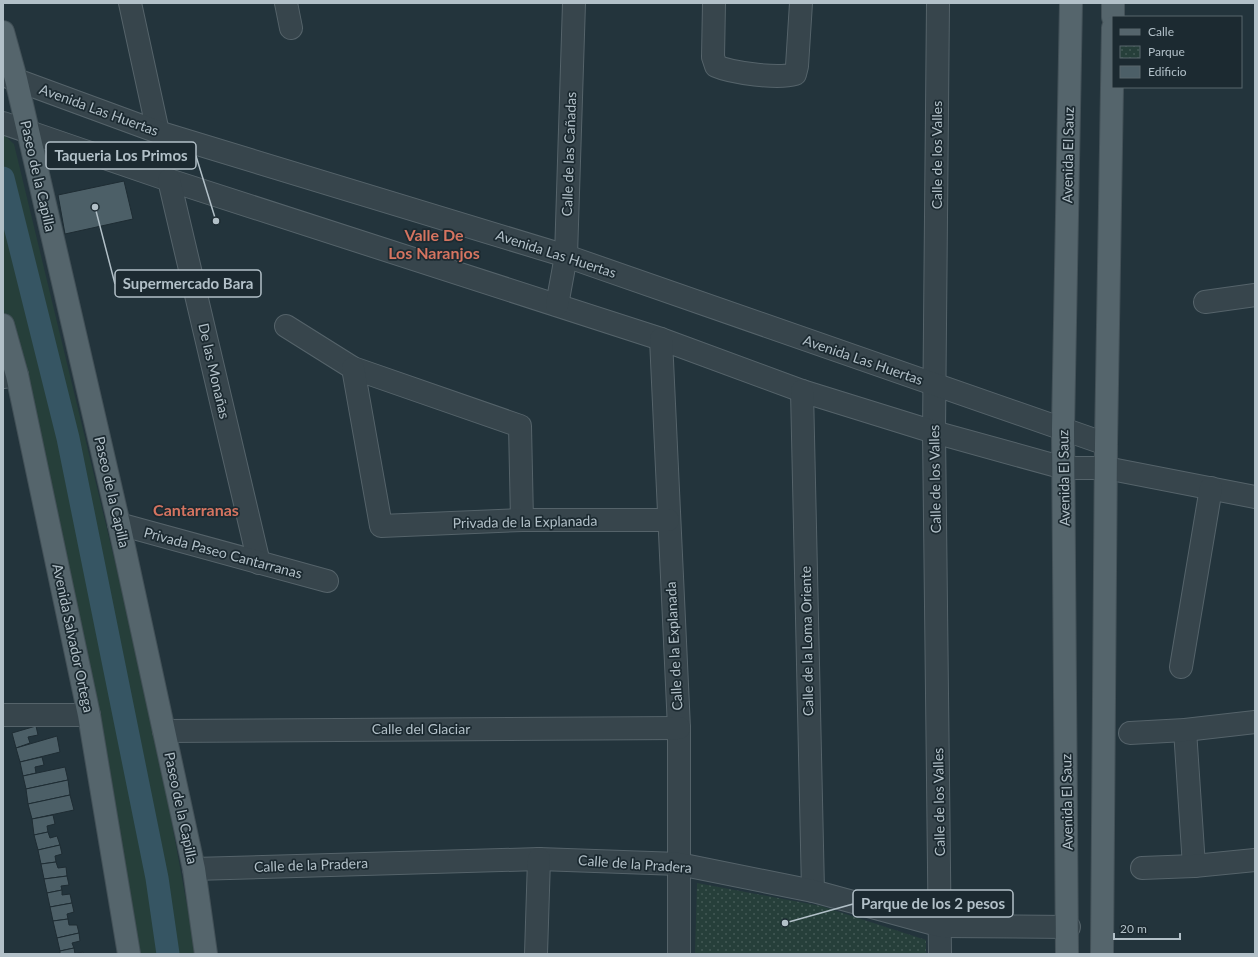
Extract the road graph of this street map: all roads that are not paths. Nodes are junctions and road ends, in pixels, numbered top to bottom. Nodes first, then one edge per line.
1 (130, 3) edge
2 (286, 3) edge
3 (574, 3) edge
4 (714, 3) edge
5 (801, 3) edge
6 (938, 3) edge
7 (1071, 3) edge
8 (1113, 3) edge
9 (1113, 16) edge
10 (291, 28) dead end
11 (3, 32) edge
12 (10, 77) edge
13 (1112, 87) edge
14 (3, 123) edge
15 (28, 131) junction
16 (158, 132) junction
17 (169, 180) junction
18 (566, 256) junction
19 (1255, 295) edge
20 (1205, 302) dead end
21 (556, 305) junction
22 (3, 325) edge
23 (286, 326) dead end
24 (661, 339) junction
25 (353, 368) junction
26 (10, 376) edge
27 (935, 385) junction
28 (802, 391) junction
29 (1063, 429) junction
30 (934, 432) junction
31 (1106, 444) junction
32 (1064, 468) junction
33 (1106, 468) junction
34 (1211, 488) junction
35 (1255, 497) edge
36 (522, 520) junction
37 (668, 520) junction
38 (119, 524) junction
39 (259, 563) junction
40 (327, 581) dead end
41 (1181, 667) dead end
42 (3, 715) edge
43 (89, 715) junction
44 (1255, 722) edge
45 (678, 728) junction
46 (1185, 730) junction
47 (164, 731) junction
48 (1130, 733) dead end
49 (539, 859) junction
50 (1255, 860) edge
51 (679, 864) junction
52 (1194, 866) junction
53 (194, 868) junction
54 (1142, 868) dead end
55 (813, 891) junction
56 (941, 926) junction
57 (1069, 927) junction
58 (129, 954) edge
59 (206, 954) edge
60 (536, 954) edge
61 (679, 954) edge
62 (940, 954) edge
63 (1068, 954) edge
64 (1102, 954) edge

1 - 16 street
2 - 10 street
3 - 18 street, Calle de las Cañadas
4 - 5 street
6 - 27 street, Calle de los Valles
7 - 29 main road, Avenida El Sauz
8 - 9 main road
11 - 12 main road, Paseo de la Capilla
12 - 15 main road, Paseo de la Capilla
12 - 16 street, Avenida Las Huertas
13 - 31 main road
14 - 15 street
15 - 17 street
15 - 38 main road, Paseo de la Capilla
16 - 18 street, Avenida Las Huertas
17 - 21 street
17 - 39 street, De las Monañas
18 - 21 street, Calle de las Cañadas
18 - 27 street, Avenida Las Huertas
19 - 20 street
21 - 24 street
22 - 26 main road, Avenida Salvador Ortega
23 - 25 street
24 - 28 street
24 - 37 street, Calle de la Explanada
25 - 36 street
25 - 36 street, Privada de la Explanada
26 - 43 main road, Avenida Salvador Ortega
27 - 29 street, Avenida Las Huertas
27 - 30 street, Calle de los Valles
28 - 30 street
28 - 55 street, Calle de la Loma Oriente
29 - 31 street, Avenida Las Huertas
29 - 32 main road, Avenida El Sauz
30 - 32 street
30 - 56 street, Calle de los Valles
31 - 33 main road
32 - 33 street
32 - 57 main road, Avenida El Sauz
33 - 34 street
33 - 64 main road
34 - 35 street
34 - 41 street
36 - 37 street, Privada de la Explanada
37 - 45 street, Calle de la Explanada
38 - 39 street, Privada Paseo Cantarranas
38 - 47 main road, Paseo de la Capilla
39 - 40 street, Privada Paseo Cantarranas
42 - 43 street
43 - 58 main road, Avenida Salvador Ortega
44 - 46 street
45 - 47 street, Calle del Glaciar
45 - 51 street, Calle de la Explanada
46 - 48 street
46 - 52 street
47 - 53 main road, Paseo de la Capilla
49 - 51 street, Calle de la Pradera
49 - 53 street, Calle de la Pradera
49 - 60 street
50 - 52 street
51 - 55 street, Calle de la Pradera
51 - 61 street, Calle de la Explanada
52 - 54 street
53 - 59 main road, Paseo de la Capilla
55 - 56 street, Calle de la Pradera
56 - 57 street, Calle de la Pradera
56 - 62 street, Calle de los Valles
57 - 63 main road, Avenida El Sauz

